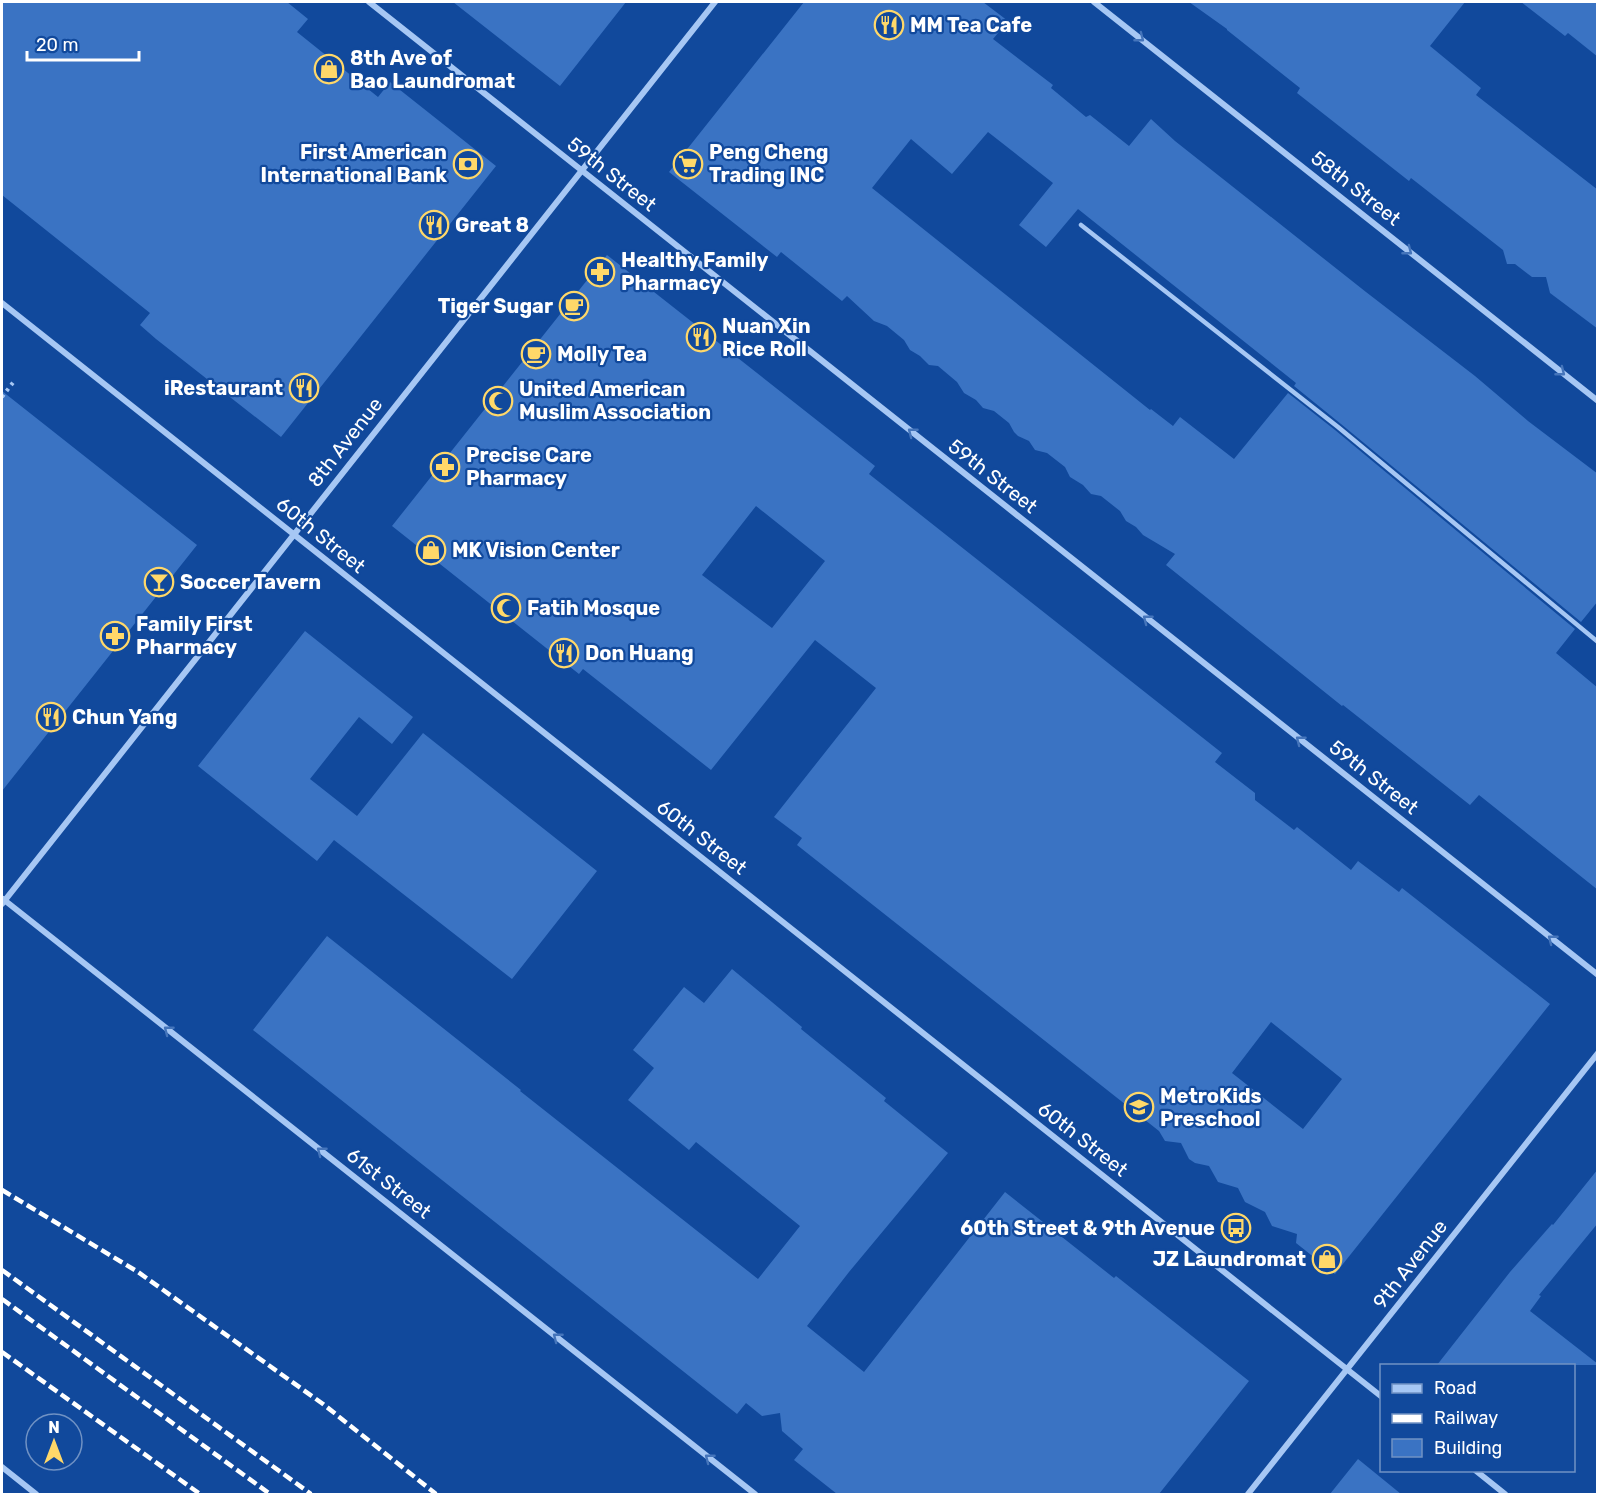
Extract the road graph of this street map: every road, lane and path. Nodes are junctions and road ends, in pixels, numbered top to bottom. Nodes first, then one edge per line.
1 (369, 2) edge
2 (715, 2) edge
3 (1094, 2) edge
4 (582, 170) junction
5 (1081, 225) dead end
6 (2, 303) edge
7 (15, 380) dead end
8 (2, 397) edge
9 (1598, 401) edge
10 (293, 535) junction
11 (1598, 642) edge
12 (3, 900) edge
13 (1598, 975) edge
14 (1598, 1053) edge
15 (1347, 1370) junction
16 (1380, 1395) edge
17 (2, 1467) edge
18 (1478, 1472) edge
19 (36, 1494) edge
20 (755, 1494) edge
21 (1248, 1494) edge
22 (1505, 1494) edge

1 - 4 street, 59th Street
2 - 4 street, 8th Avenue
3 -> 9 street, 58th Street
4 - 10 street, 8th Avenue
13 -> 4 street, 59th Street
5 - 11 lane
6 - 10 street, 60th Street
7 - 8 path
10 - 12 street, 8th Avenue
10 - 15 street, 60th Street
20 -> 12 street, 61st Street
14 - 15 street, 9th Avenue
15 - 16 street, 60th Street
15 - 21 street, 9th Avenue
17 - 19 street
18 - 22 street

